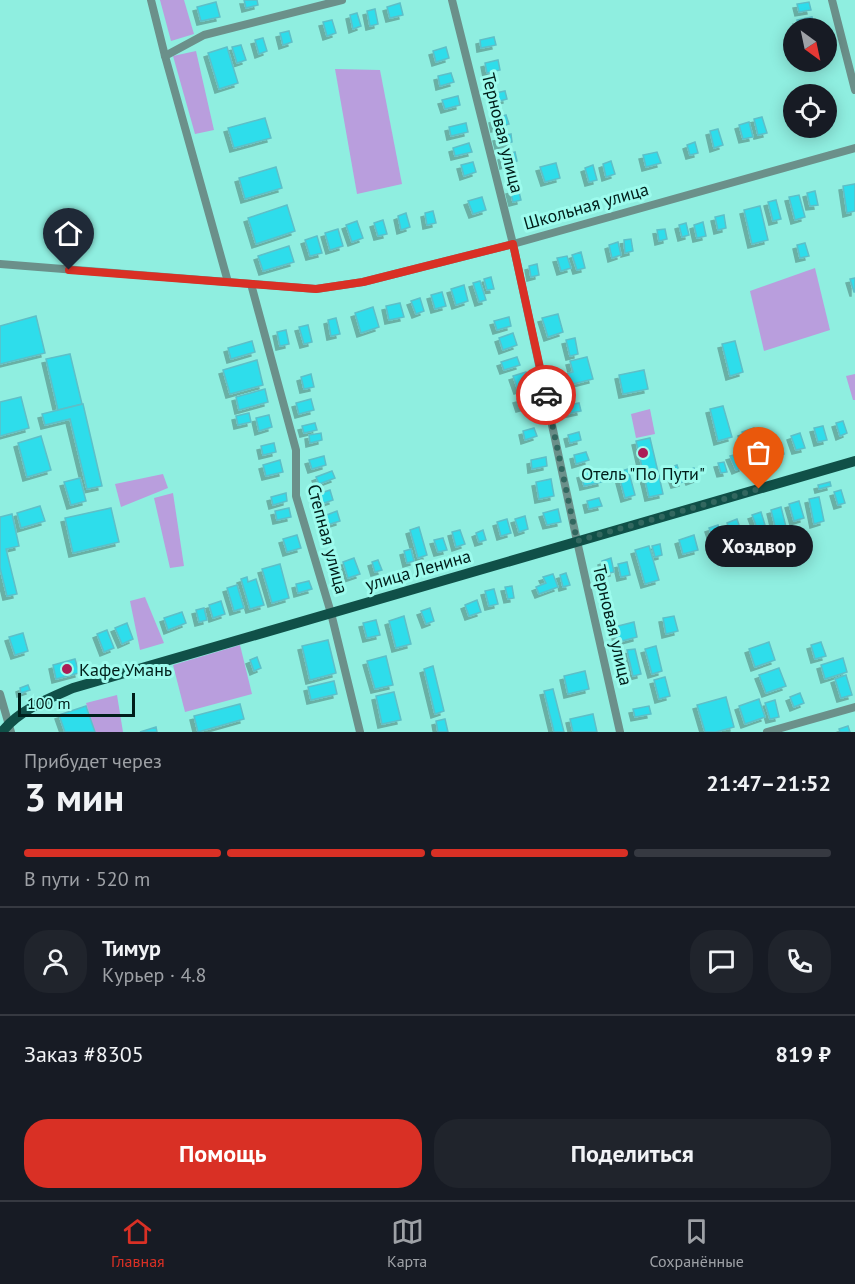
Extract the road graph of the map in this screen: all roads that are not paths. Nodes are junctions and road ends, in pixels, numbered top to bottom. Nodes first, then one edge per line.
1 (151, 0) edge
2 (342, 0) edge
3 (452, 0) edge
4 (832, 0) edge
5 (165, 56) junction
6 (855, 90) edge
7 (855, 148) edge
8 (513, 244) junction
9 (0, 264) edge
10 (228, 282) junction
11 (251, 284) junction
12 (855, 461) edge
13 (577, 541) junction
14 (331, 613) junction
15 (0, 694) edge
16 (855, 707) edge
17 (7, 730) edge
18 (360, 732) edge
19 (620, 732) edge
20 (767, 732) edge

1 - 5 street
2 - 5 street
3 - 8 street, Терновая улица
4 - 6 street
5 - 10 street
7 - 8 street, Школьная улица
8 - 11 street, Школьная улица
8 - 13 street, Терновая улица
9 - 10 street, Школьная улица
10 - 11 street, Школьная улица
11 - 14 street, Степная улица
12 - 13 main road, улица Ленина
13 - 14 main road, улица Ленина
13 - 19 street, Терновая улица
14 - 17 main road, улица Ленина
14 - 18 street, Степная улица
15 - 17 street
16 - 20 street

